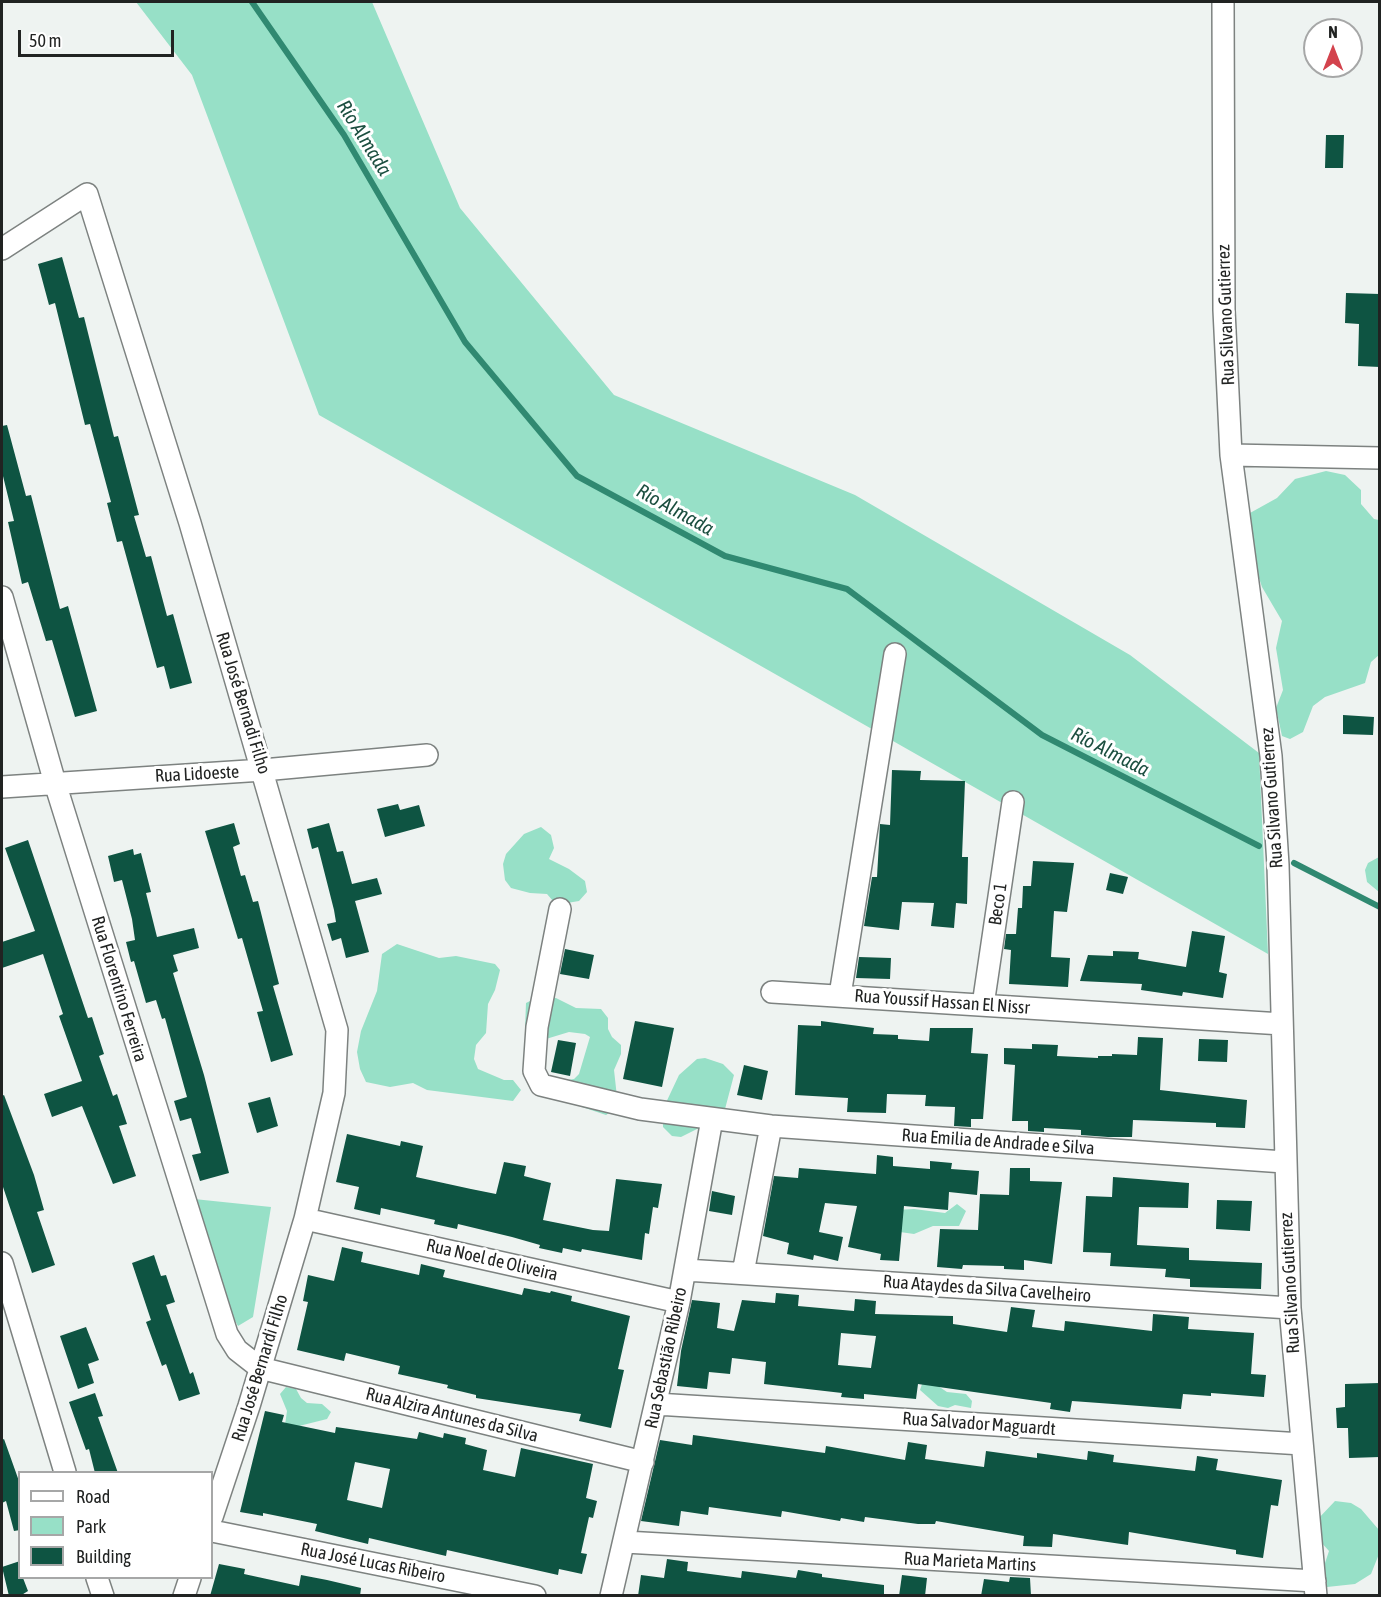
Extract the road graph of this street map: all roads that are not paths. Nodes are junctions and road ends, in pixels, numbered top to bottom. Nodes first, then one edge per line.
1 (1223, 2) edge
2 (2, 249) edge
3 (1231, 455) junction
4 (1380, 459) edge
5 (2, 597) edge
6 (895, 654) dead end
7 (427, 755) dead end
8 (263, 770) junction
9 (55, 783) junction
10 (2, 787) edge
11 (1013, 802) dead end
12 (560, 909) dead end
13 (772, 992) dead end
14 (840, 995) junction
15 (983, 1005) junction
16 (1282, 1023) junction
17 (712, 1119) junction
18 (771, 1126) junction
19 (1284, 1161) junction
20 (305, 1219) junction
21 (2, 1263) edge
22 (685, 1270) junction
23 (743, 1273) junction
24 (679, 1302) junction
25 (1290, 1308) junction
26 (260, 1368) junction
27 (656, 1404) junction
28 (1302, 1444) junction
29 (643, 1462) junction
30 (64, 1471) edge
31 (213, 1514) edge
32 (213, 1531) edge
33 (625, 1542) junction
34 (97, 1579) edge
35 (190, 1579) edge
36 (1315, 1588) edge
37 (103, 1596) edge
38 (184, 1596) edge
39 (535, 1596) edge
40 (611, 1596) edge

1 - 3 street, Rua Silvano Gutierrez
2 - 8 street, Rua José Bernadi Filho
3 - 4 street
3 - 16 street, Rua Silvano Gutierrez
5 - 9 street, Rua Florentino Ferreira
6 - 14 street, Rua Youssif Hassan El Nissr
7 - 8 street, Rua Lidoeste
8 - 9 street, Rua Lidoeste
8 - 20 street, Rua José Bernadi Filho
9 - 10 street, Rua Lidoeste
9 - 26 street, Rua Florentino Ferreira
11 - 15 street, Beco 1
12 - 17 street, Rua Emilia de Andrade e Silva
13 - 14 street
14 - 15 street, Rua Youssif Hassan El Nissr
15 - 16 street, Rua Youssif Hassan El Nissr
16 - 19 street, Rua Silvano Gutierrez
17 - 18 street, Rua Emilia de Andrade e Silva
17 - 22 street, Rua Sebastião Ribeiro
18 - 19 street, Rua Emilia de Andrade e Silva
18 - 23 street
19 - 25 street, Rua Silvano Gutierrez
20 - 24 street, Rua Noel de Oliveira
20 - 26 street, Rua José Bernardi Filho
21 - 30 street
22 - 23 street, Rua Ataydes da Silva Cavelheiro
22 - 24 street, Rua Sebastião Ribeiro
23 - 25 street, Rua Ataydes da Silva Cavelheiro
24 - 27 street, Rua Sebastião Ribeiro
25 - 28 street, Rua Silvano Gutierrez
26 - 29 street, Rua Alzira Antunes da Silva
26 - 31 street, Rua José Bernardi Filho
27 - 28 street, Rua Salvador Maguardt
27 - 29 street, Rua Sebastião Ribeiro
28 - 36 street, Rua Silvano Gutierrez
29 - 33 street, Rua Sebastião Ribeiro
32 - 39 street, Rua José Lucas Ribeiro
33 - 36 street, Rua Marieta Martins
33 - 40 street, Rua Sebastião Ribeiro
34 - 37 street
35 - 38 street

